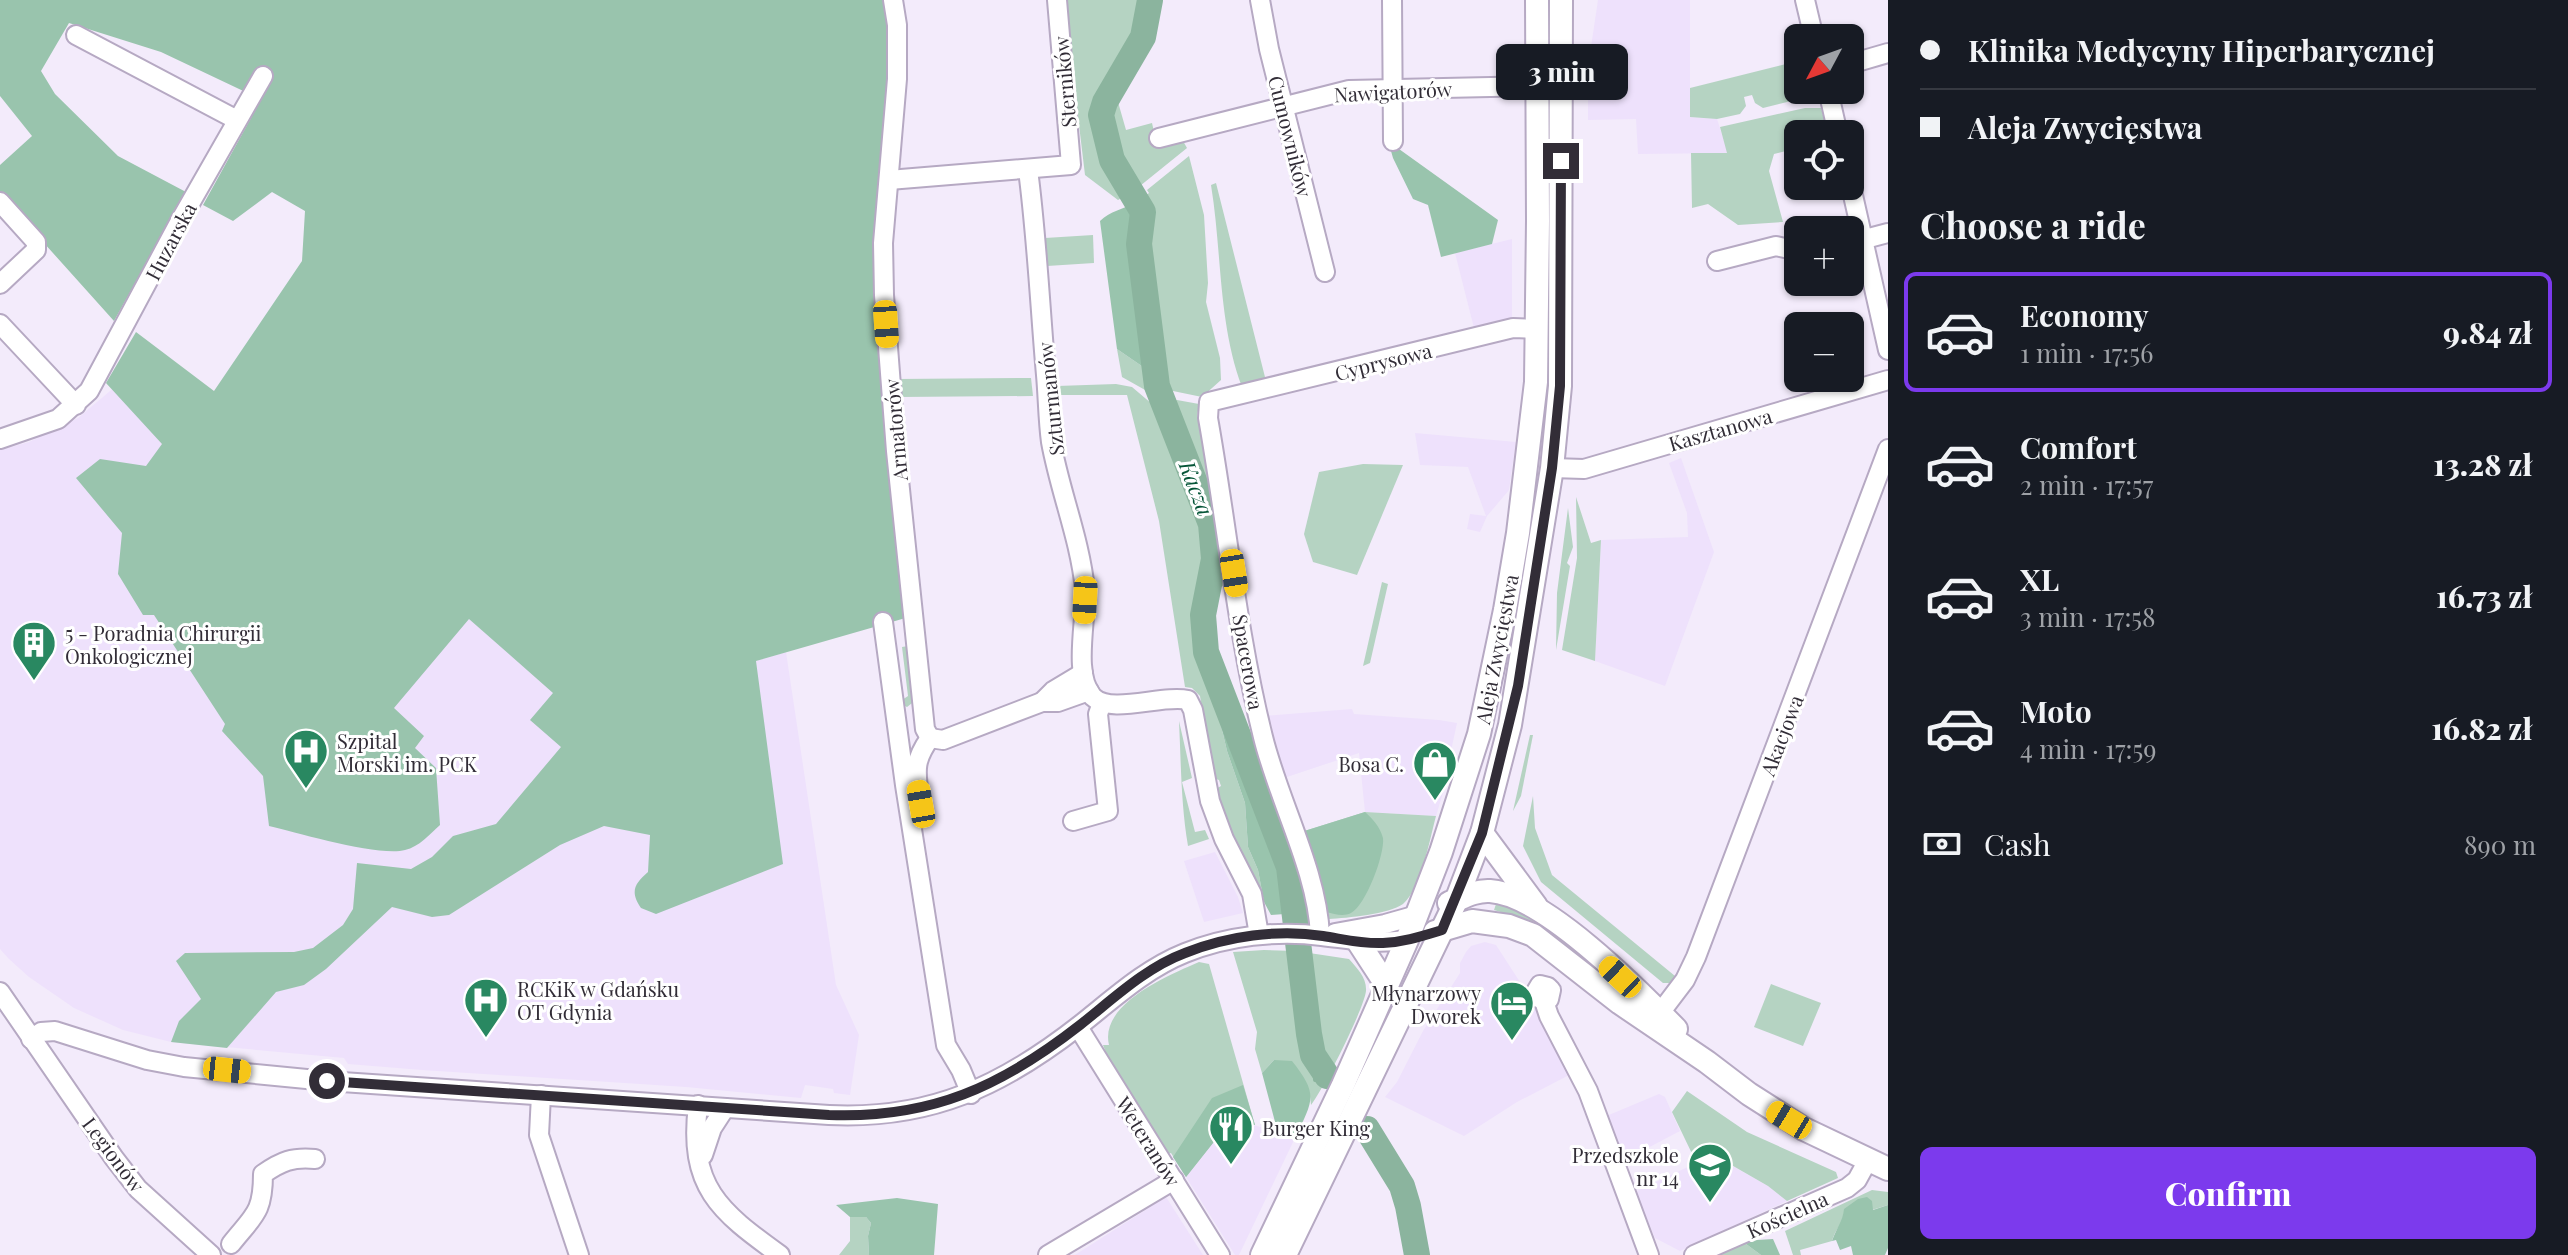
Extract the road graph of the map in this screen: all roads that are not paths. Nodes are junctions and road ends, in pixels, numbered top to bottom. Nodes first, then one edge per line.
1 (893, 0) edge
2 (1057, 0) edge
3 (1260, 0) edge
4 (1392, 0) edge
5 (1537, 0) edge
6 (1561, 0) edge
7 (1805, 0) edge
8 (1811, 24) edge
9 (76, 35) dead end
10 (1888, 53) edge
11 (1864, 60) edge
12 (263, 76) dead end
13 (1536, 86) junction
14 (1392, 88) junction
15 (1283, 106) junction
16 (237, 120) junction
17 (1159, 138) dead end
18 (1393, 141) dead end
19 (1028, 170) junction
20 (889, 180) junction
21 (0, 202) edge
22 (1888, 233) edge
23 (1864, 239) edge
24 (1784, 248) edge
25 (1717, 261) dead end
26 (1864, 266) edge
27 (1325, 272) dead end
28 (0, 284) edge
29 (0, 324) edge
30 (1536, 329) junction
31 (1888, 350) edge
32 (1888, 380) edge
33 (1230, 397) joint
34 (76, 405) junction
35 (0, 439) edge
36 (1888, 449) edge
37 (1552, 468) junction
38 (883, 622) dead end
39 (1091, 689) junction
40 (923, 716) junction
41 (898, 720) junction
42 (930, 738) junction
43 (1073, 821) dead end
44 (1482, 833) junction
45 (1437, 864) junction
46 (1456, 901) junction
47 (1540, 911) junction
48 (1417, 915) junction
49 (1472, 921) junction
50 (1442, 930) junction
51 (1259, 935) junction
52 (1318, 935) junction
53 (1407, 940) junction
54 (1359, 943) junction
55 (1387, 986) junction
56 (0, 992) edge
57 (1544, 1001) dead end
58 (1660, 1013) junction
59 (1078, 1027) junction
60 (31, 1039) junction
61 (1707, 1062) junction
62 (961, 1070) junction
63 (971, 1094) junction
64 (541, 1095) junction
65 (698, 1105) junction
66 (725, 1108) junction
67 (541, 1121) junction
68 (315, 1159) dead end
69 (1878, 1164) edge
70 (700, 1166) junction
71 (1174, 1180) junction
72 (231, 1244) dead end
73 (211, 1255) edge
74 (579, 1255) edge
75 (590, 1255) edge
76 (780, 1255) edge
77 (1048, 1255) edge
78 (1220, 1255) edge
79 (1262, 1255) edge
80 (1285, 1255) edge
81 (1649, 1255) edge
82 (1694, 1255) edge

1 - 20 street, Armatorów
2 - 19 street, Sterników
3 - 15 street, Cumowników
4 - 14 street
5 - 13 main road, Aleja Zwycięstwa
6 - 37 main road, Aleja Zwycięstwa
7 - 8 street
9 - 16 street
10 - 11 street
12 - 16 street, Huzarska
13 - 14 street, Nawigatorów
13 - 30 main road, Aleja Zwycięstwa
14 - 15 street, Nawigatorów
14 - 18 street
15 - 17 street, Nawigatorów
15 - 27 street, Cumowników
16 - 34 street, Huzarska
19 - 20 street
19 - 39 street, Szturmanów
20 - 40 street, Armatorów
21 - 28 street
22 - 23 street
24 - 25 street
26 - 31 street
29 - 34 street
30 - 33 street, Cyprysowa
30 - 45 main road, Aleja Zwycięstwa
32 - 37 street, Kasztanowa
33 - 52 street, Spacerowa
34 - 35 street, Huzarska
36 - 58 street, Akacjowa
37 - 44 main road, Aleja Zwycięstwa
38 - 41 street
39 - 42 street
39 - 43 street, Szturmanów
39 - 51 street
40 - 41 street
40 - 42 street, Armatorów
41 - 62 street
42 - 62 street
44 - 46 main road, Aleja Zwycięstwa
44 - 47 main road
45 - 46 main road
45 - 48 main road, Aleja Zwycięstwa
46 - 47 main road
46 - 48 main road
46 - 49 main road
46 - 50 main road, Aleja Zwycięstwa
47 - 58 main road
48 - 50 main road
48 - 52 street
48 - 53 main road, Aleja Zwycięstwa
49 - 50 main road
49 - 61 main road
50 - 53 main road
50 - 80 main road, Aleja Zwycięstwa
51 - 52 street
51 - 59 street
52 - 54 street
53 - 54 street
53 - 55 main road, Aleja Zwycięstwa
54 - 55 main road
55 - 79 main road, Aleja Zwycięstwa
56 - 60 street, Legionów
57 - 81 street
58 - 61 main road
59 - 63 street
59 - 71 street, Weteranów
60 - 64 street
60 - 73 street, Legionów
61 - 69 main road
62 - 63 street
63 - 66 street
64 - 65 street
64 - 67 street
65 - 66 street
65 - 70 street
66 - 70 street
67 - 74 street
67 - 75 street
68 - 72 street
69 - 82 street, Kościelna
70 - 76 street
71 - 77 street
71 - 78 street, Weteranów

